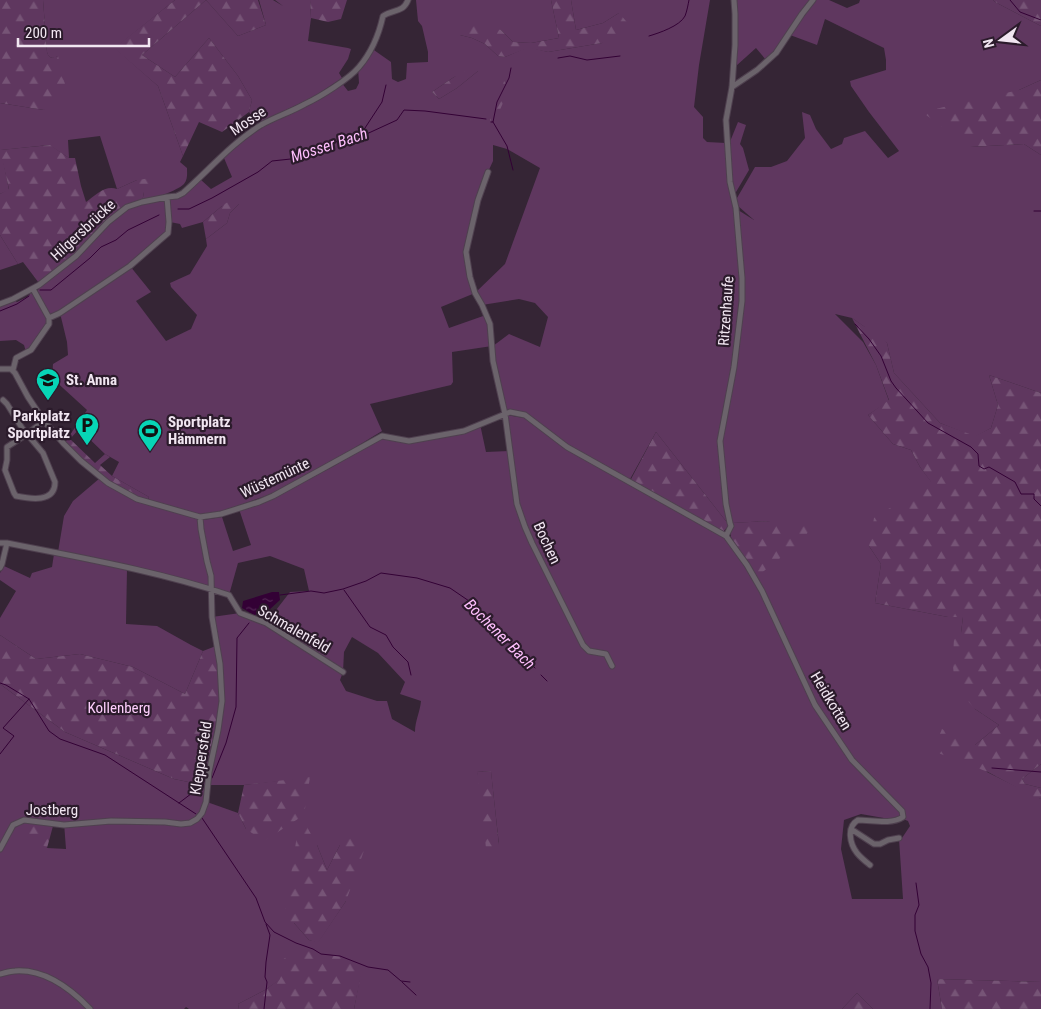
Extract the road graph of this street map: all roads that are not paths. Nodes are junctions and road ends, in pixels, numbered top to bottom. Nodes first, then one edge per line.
1 (408, 0) edge
2 (734, 0) edge
3 (813, 0) edge
4 (732, 87) junction
5 (488, 172) dead end
6 (167, 196) junction
7 (155, 199) joint
8 (33, 289) junction
9 (0, 304) edge
10 (49, 318) junction
11 (0, 369) edge
12 (13, 370) junction
13 (3, 400) dead end
14 (505, 414) junction
15 (44, 421) junction
16 (27, 434) junction
17 (200, 517) junction
18 (726, 536) junction
19 (0, 543) edge
20 (7, 543) junction
21 (0, 568) edge
22 (212, 590) junction
23 (612, 666) dead end
24 (343, 672) dead end
25 (89, 822) joint
26 (851, 828) junction
27 (899, 838) dead end
28 (0, 849) edge
29 (870, 865) dead end
30 (0, 974) edge
31 (90, 1009) edge

1 - 6 street, Mosse
2 - 4 street, Ritzenhaufe
3 - 4 street
4 - 18 street, Ritzenhaufe
5 - 14 street
6 - 7 street, Mosse
6 - 10 street
7 - 8 street, Hilgersbrücke
8 - 9 street, Hilgersbrücke
8 - 10 street
10 - 12 street
11 - 12 street
12 - 15 street
13 - 16 street
14 - 17 street, Wüstemünte
14 - 18 street
14 - 23 street, Bochen
15 - 16 street
15 - 17 street, Wüstemünte
16 - 16 street
17 - 22 street, Kleppersfeld
18 - 26 street, Heidkotten
19 - 20 street
20 - 21 street
20 - 22 street
22 - 24 street, Schmalenfeld
22 - 25 street, Kleppersfeld
25 - 28 street, Jostberg
26 - 27 street
26 - 29 street
30 - 31 street

